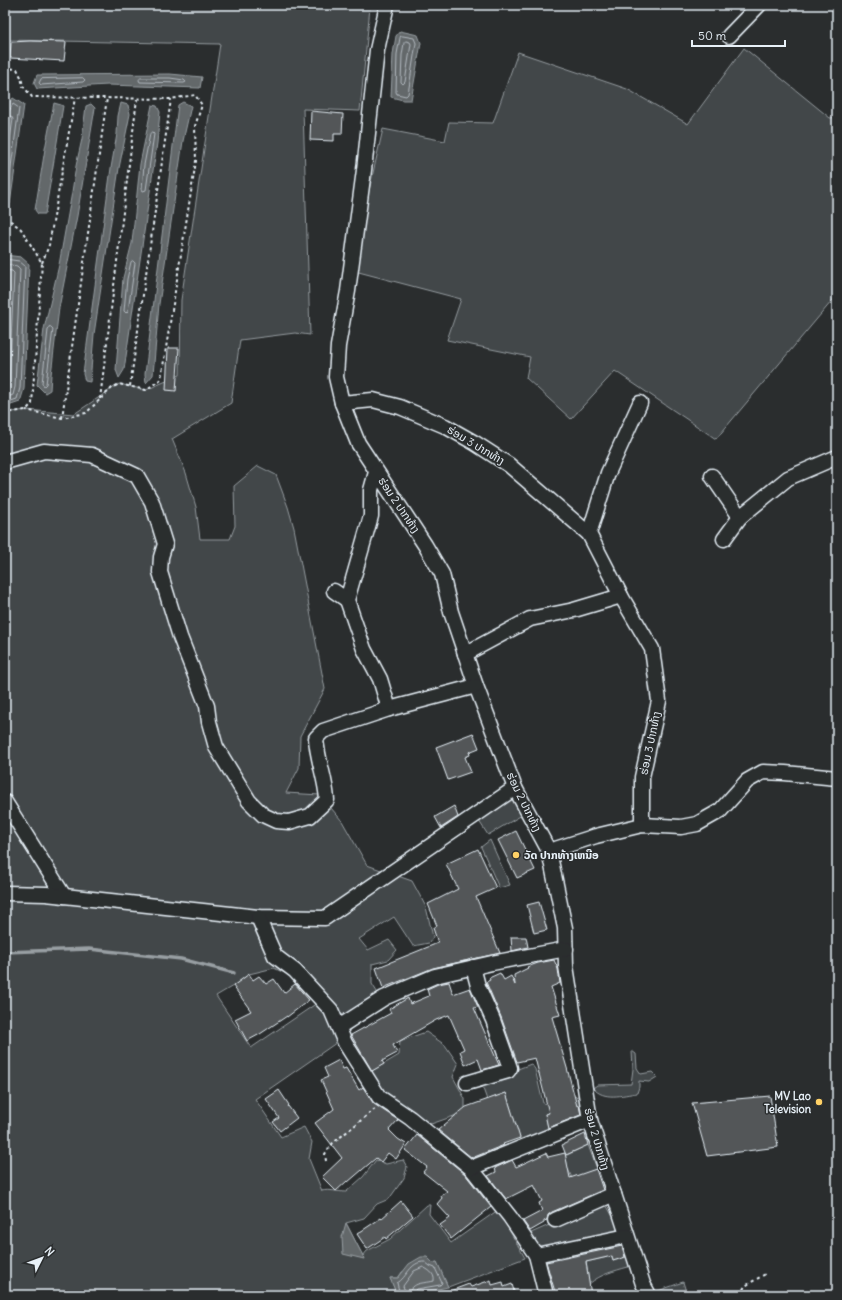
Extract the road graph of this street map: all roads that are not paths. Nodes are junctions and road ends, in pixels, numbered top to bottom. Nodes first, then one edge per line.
1 (387, 5) edge
2 (759, 5) edge
3 (729, 36) dead end
4 (342, 403) junction
5 (640, 403) dead end
6 (837, 457) edge
7 (5, 462) edge
8 (376, 472) junction
9 (712, 476) dead end
10 (740, 517) junction
11 (590, 534) junction
12 (724, 539) dead end
13 (334, 591) dead end
14 (621, 596) junction
15 (347, 600) junction
16 (465, 654) junction
17 (476, 686) junction
18 (389, 709) junction
19 (837, 778) edge
20 (515, 788) junction
21 (5, 802) edge
22 (642, 825) junction
23 (549, 851) junction
24 (5, 893) edge
25 (64, 896) junction
26 (258, 918) junction
27 (566, 949) junction
28 (473, 967) junction
29 (339, 1026) junction
30 (467, 1083) dead end
31 (590, 1120) junction
32 (471, 1168) junction
33 (614, 1194) junction
34 (555, 1220) dead end
35 (627, 1236) junction
36 (536, 1255) junction
37 (546, 1295) edge
38 (649, 1295) edge

1 - 4 street, ຮ່ອມ 2 ປາກທ້າງ
2 - 3 street
4 - 8 street, ຮ່ອມ 2 ປາກທ້າງ
4 - 11 street, ຮ່ອມ 3 ປາກທ້າງ
5 - 11 street
6 - 10 street
7 - 18 street
8 - 15 street
8 - 16 street, ຮ່ອມ 2 ປາກທ້າງ
9 - 10 street
10 - 12 street
11 - 14 street, ຮ່ອມ 3 ປາກທ້າງ
13 - 15 street
14 - 16 street
14 - 22 street, ຮ່ອມ 3 ປາກທ້າງ
15 - 18 street
16 - 17 street, ຮ່ອມ 2 ປາກທ້າງ
17 - 18 street
17 - 20 street, ຮ່ອມ 2 ປາກທ້າງ
19 - 22 street
20 - 23 street, ຮ່ອມ 2 ປາກທ້າງ
20 - 26 street
21 - 25 street
22 - 23 street
23 - 27 street, ຮ່ອມ 2 ປາກທ້າງ
24 - 25 street
25 - 26 street
26 - 29 street
27 - 28 street
27 - 31 street, ຮ່ອມ 2 ປາກທ້າງ
28 - 29 street
28 - 30 street
29 - 32 street
31 - 32 street
31 - 33 street, ຮ່ອມ 2 ປາກທ້າງ
32 - 36 street
33 - 34 street
33 - 35 street, ຮ່ອມ 2 ປາກທ້າງ
35 - 36 street
35 - 38 street, ຮ່ອມ 2 ປາກທ້າງ
36 - 37 street

